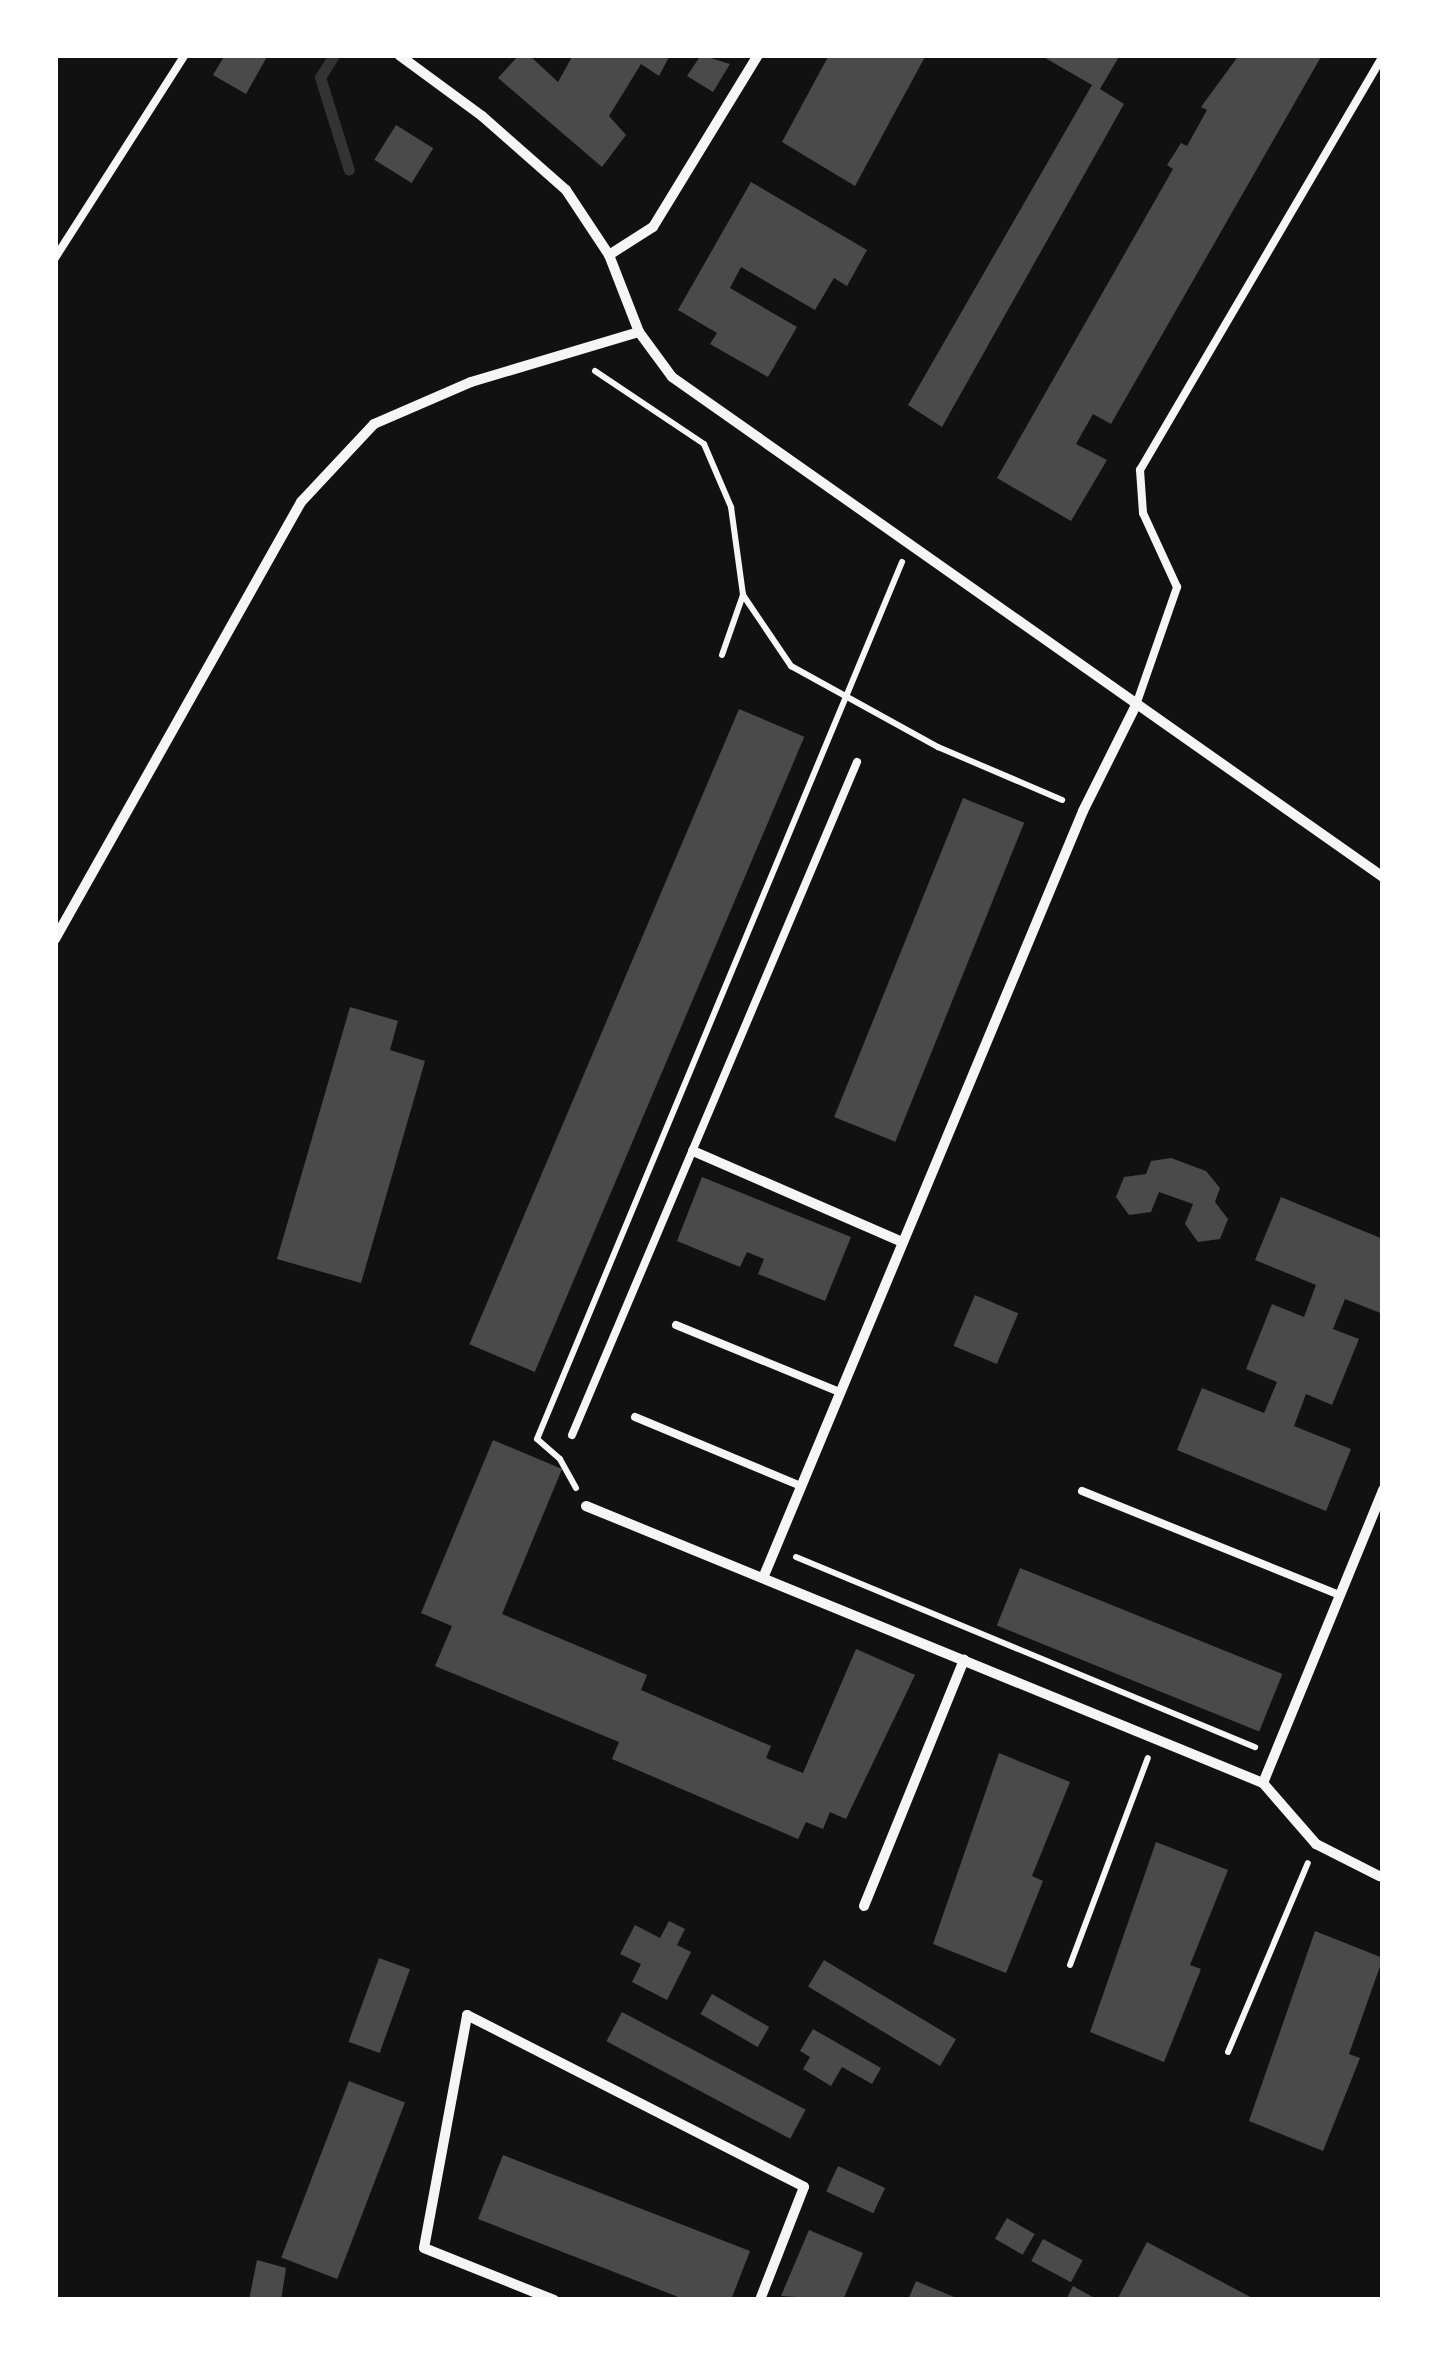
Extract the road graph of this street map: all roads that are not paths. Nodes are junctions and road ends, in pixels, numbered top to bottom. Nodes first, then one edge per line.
1 (184, 55) edge
2 (398, 55) edge
3 (758, 55) edge
4 (1383, 55) edge
5 (609, 254) junction
6 (55, 258) edge
7 (639, 332) junction
8 (1136, 704) junction
9 (857, 762) dead end
10 (1383, 877) edge
11 (55, 939) edge
12 (693, 1152) junction
13 (900, 1240) junction
14 (676, 1325) dead end
15 (838, 1392) junction
16 (635, 1417) dead end
17 (572, 1436) dead end
18 (800, 1486) junction
19 (1082, 1490) dead end
20 (1383, 1490) edge
21 (586, 1506) road end
22 (763, 1578) junction
23 (1340, 1595) junction
24 (964, 1660) junction
25 (1263, 1783) junction
26 (1378, 1876) dead end
27 (864, 1906) dead end
28 (554, 2300) edge
29 (760, 2300) edge

1 - 6 lane
2 - 5 street
3 - 5 street
4 - 8 lane
5 - 7 street
7 - 8 street
7 - 11 street
8 - 10 street
8 - 13 street
9 - 12 lane
12 - 13 street
12 - 17 lane
13 - 15 street
14 - 15 lane
15 - 18 street
16 - 18 lane
18 - 22 street
19 - 23 lane
20 - 23 street
21 - 22 street
22 - 24 street
23 - 25 street
24 - 25 street
24 - 27 street
25 - 26 street
28 - 29 street

